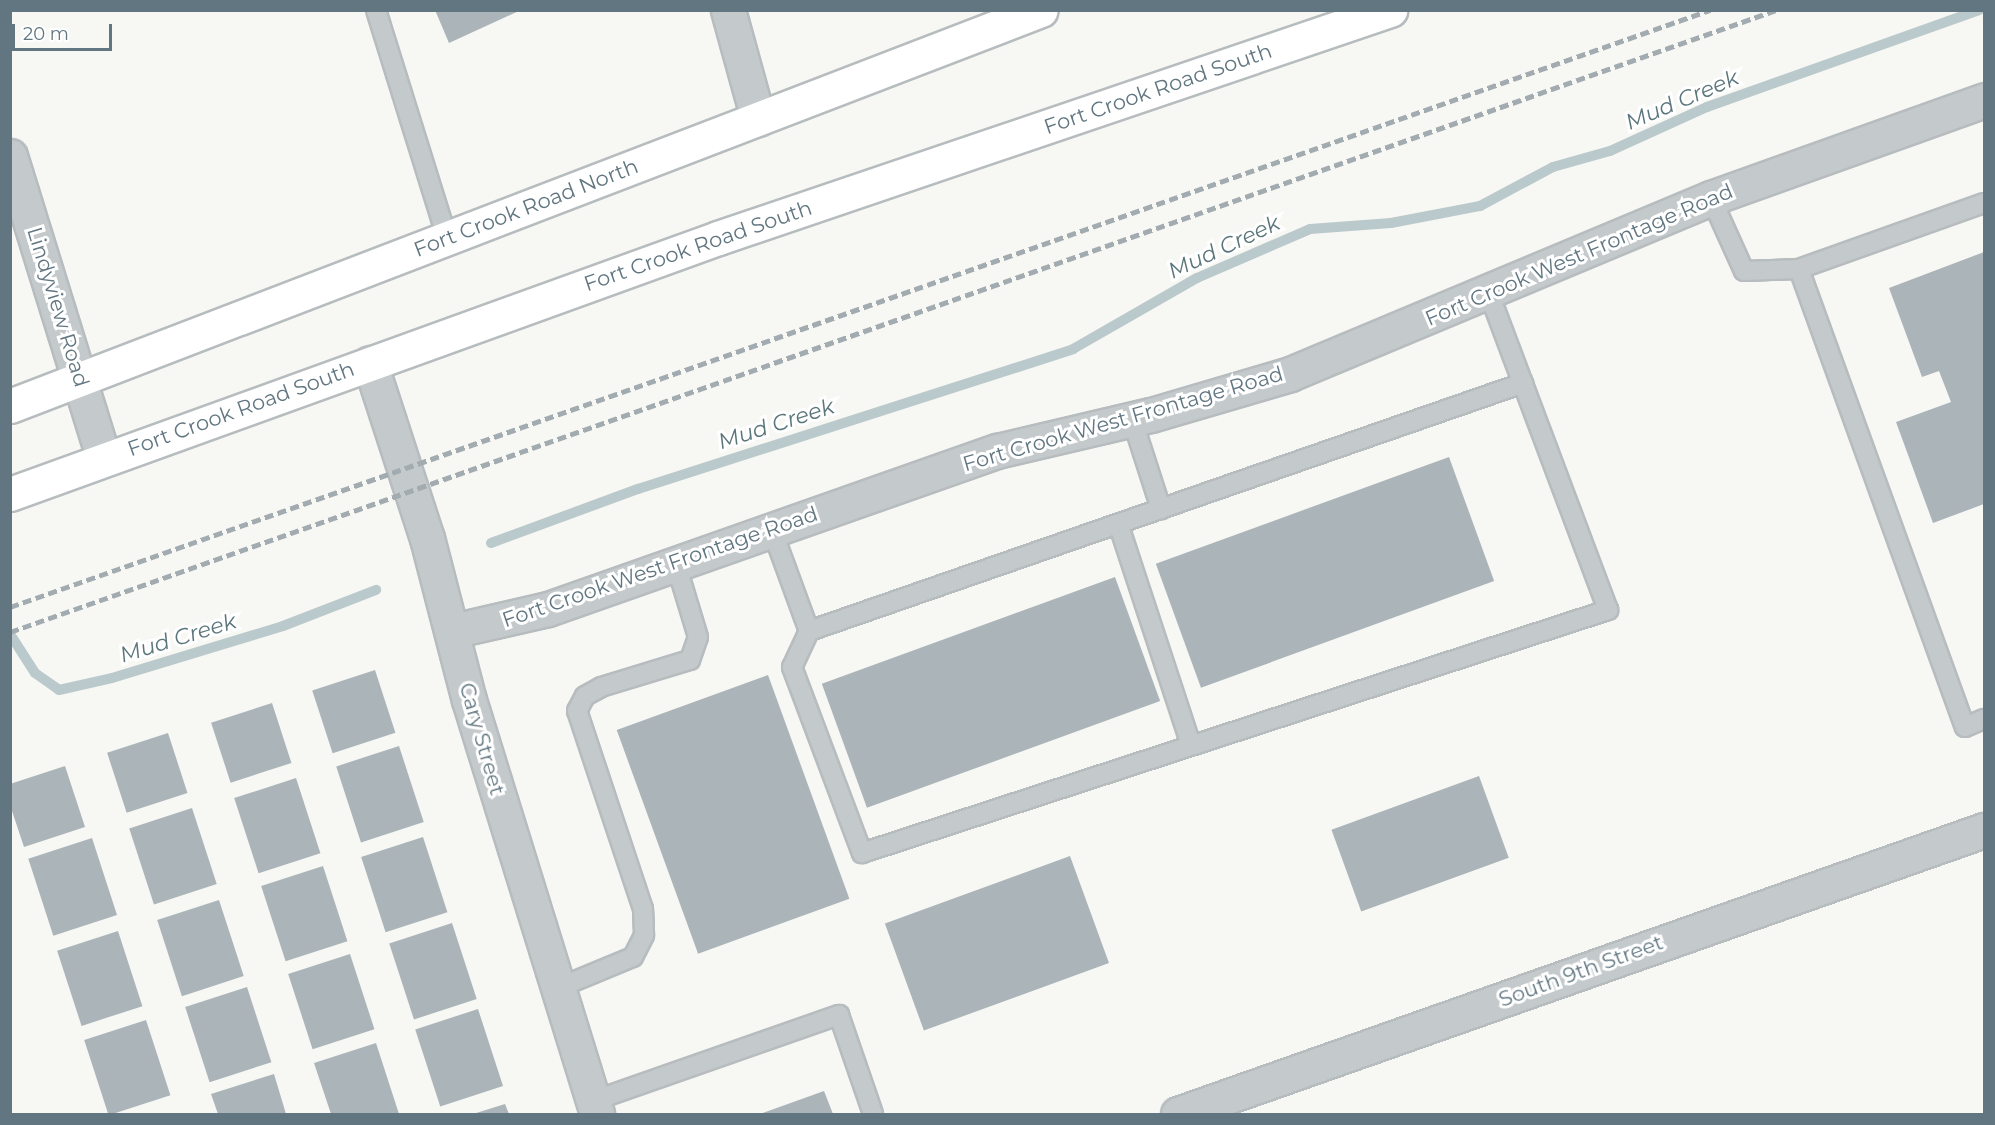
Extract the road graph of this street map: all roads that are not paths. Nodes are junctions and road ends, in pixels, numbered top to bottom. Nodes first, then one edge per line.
1 (376, 10) edge
2 (728, 10) edge
3 (1390, 10) edge
4 (1021, 14) edge
5 (1984, 100) edge
6 (758, 119) junction
7 (10, 156) edge
8 (1711, 198) junction
9 (1984, 203) edge
10 (447, 238) junction
11 (1799, 270) junction
12 (1489, 293) junction
13 (370, 363) junction
14 (80, 379) junction
15 (1523, 383) junction
16 (10, 406) edge
17 (1132, 419) junction
18 (104, 459) junction
19 (10, 494) edge
20 (1161, 509) junction
21 (1119, 526) junction
22 (772, 530) junction
23 (676, 564) junction
24 (452, 631) junction
25 (809, 631) junction
26 (1984, 719) edge
27 (1191, 745) junction
28 (1984, 830) edge
29 (558, 988) junction
30 (595, 1108) edge
31 (873, 1114) edge
32 (1178, 1114) edge

1 - 10 lane
2 - 6 street
3 - 13 main road, Fort Crook Road South
4 - 6 main road, Fort Crook Road North
5 - 8 street, Fort Crook West Frontage Road
6 - 10 main road, Fort Crook Road North
7 - 14 street, Lindyview Road
8 - 11 lane
8 - 12 street, Fort Crook West Frontage Road
9 - 11 lane
10 - 14 main road, Fort Crook Road North
11 - 26 lane
12 - 15 lane
12 - 17 street, Fort Crook West Frontage Road
13 - 18 main road, Fort Crook Road South
13 - 24 street, Cary Street
14 - 16 main road, Fort Crook Road North
14 - 18 street, Lindyview Road
15 - 20 lane
15 - 27 lane
17 - 20 lane
17 - 22 street, Fort Crook West Frontage Road
18 - 19 main road, Fort Crook Road South
20 - 21 lane
21 - 25 lane
21 - 27 lane
22 - 23 street, Fort Crook West Frontage Road
22 - 25 lane
23 - 24 street, Fort Crook West Frontage Road
23 - 29 lane
24 - 29 street, Cary Street
25 - 27 lane
28 - 32 street, South 9th Street
29 - 30 street, Cary Street
30 - 31 lane

